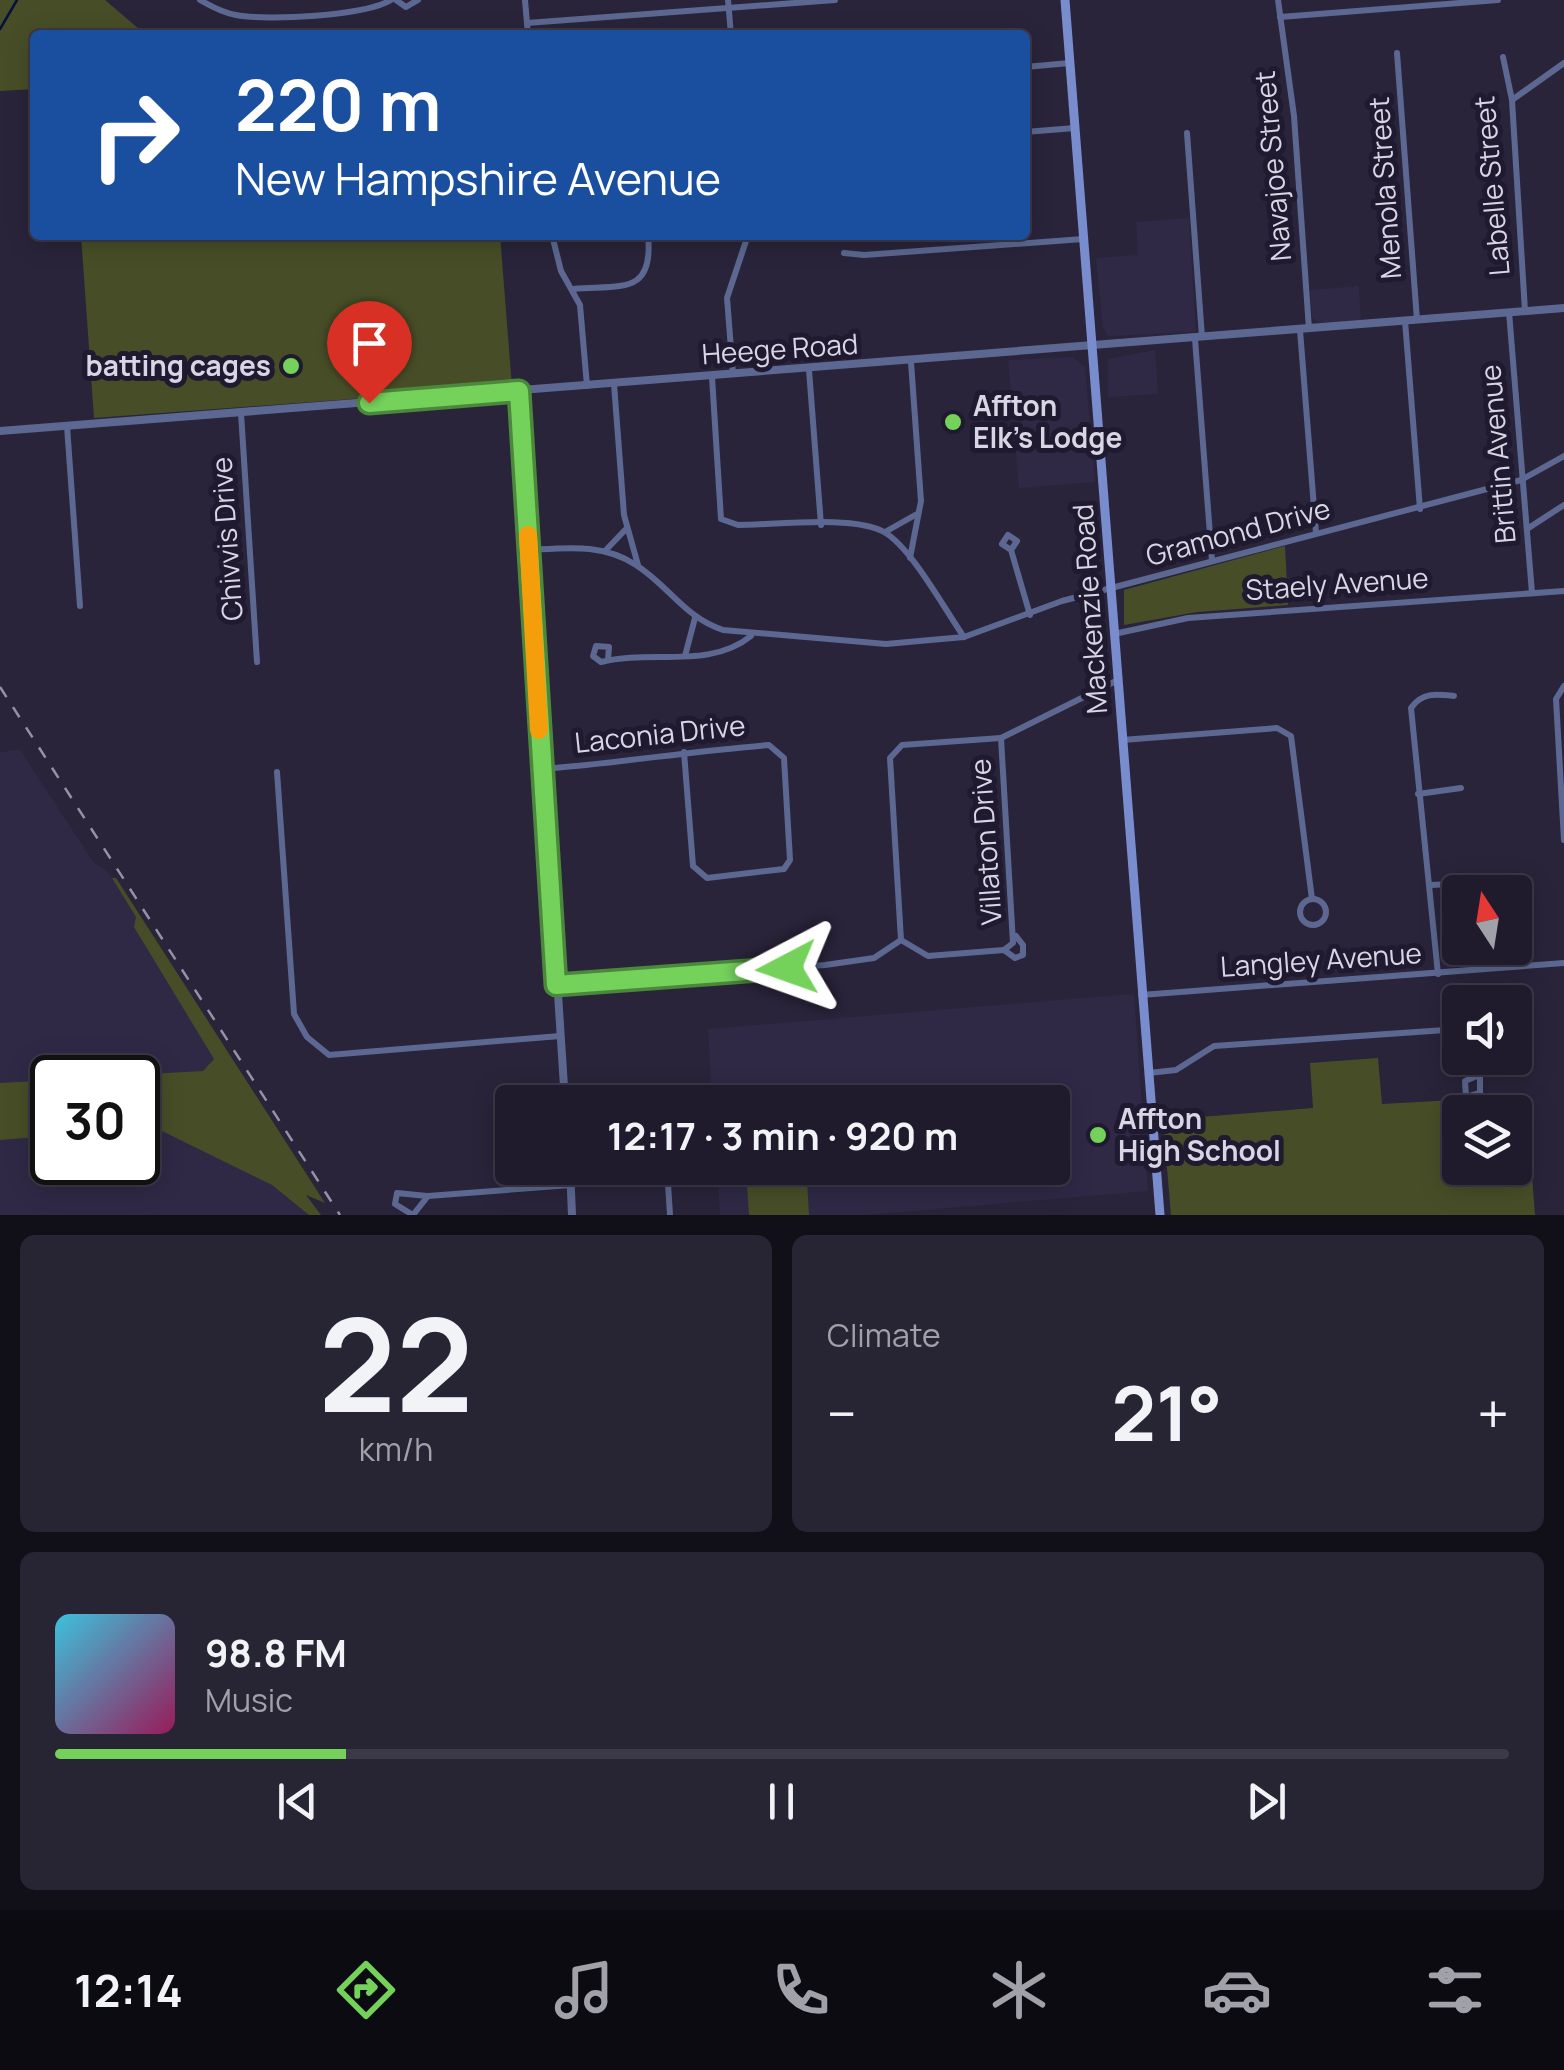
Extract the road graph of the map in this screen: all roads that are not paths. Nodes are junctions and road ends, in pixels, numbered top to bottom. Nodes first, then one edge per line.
1 (200, 0) edge
2 (394, 0) edge
3 (418, 0) edge
4 (525, 0) edge
5 (835, 0) edge
6 (1065, 0) edge
7 (1278, 0) edge
8 (1498, 0) edge
9 (728, 4) edge
10 (1280, 16) junction
11 (527, 23) junction
12 (528, 30) edge
13 (731, 30) edge
14 (1397, 52) dead end
15 (1503, 58) dead end
16 (1070, 63) junction
17 (1564, 63) edge
18 (1030, 67) edge
19 (1512, 100) junction
20 (1075, 128) junction
21 (1030, 132) edge
22 (1187, 133) dead end
23 (1084, 238) junction
24 (553, 240) edge
25 (648, 240) edge
26 (746, 240) edge
27 (844, 253) dead end
28 (574, 289) junction
29 (1564, 308) edge
30 (1524, 311) junction
31 (1509, 312) junction
32 (1405, 320) junction
33 (1417, 320) junction
34 (1305, 329) junction
35 (1198, 338) junction
36 (1093, 346) junction
37 (911, 362) junction
38 (809, 370) junction
39 (734, 376) junction
40 (712, 377) junction
41 (614, 384) junction
42 (587, 386) junction
43 (519, 391) junction
44 (241, 412) junction
45 (68, 426) junction
46 (0, 431) edge
47 (1564, 456) edge
48 (1521, 480) junction
49 (1564, 505) edge
50 (1420, 509) junction
51 (918, 514) junction
52 (821, 525) junction
53 (627, 528) junction
54 (1527, 529) junction
55 (884, 532) junction
56 (1316, 532) junction
57 (528, 550) junction
58 (1010, 550) dead end
59 (605, 551) junction
60 (910, 560) junction
61 (1212, 560) junction
62 (638, 565) junction
63 (1111, 590) junction
64 (1564, 590) edge
65 (1532, 593) junction
66 (80, 606) dead end
67 (1030, 616) junction
68 (695, 618) junction
69 (1114, 634) junction
70 (751, 636) junction
71 (964, 636) junction
72 (685, 656) junction
73 (608, 660) dead end
74 (258, 662) dead end
75 (1118, 680) junction
76 (1561, 688) edge
77 (1454, 696) dead end
78 (1001, 738) junction
79 (1122, 740) junction
80 (684, 752) junction
81 (542, 769) junction
82 (278, 772) dead end
83 (1460, 788) dead end
84 (1418, 794) junction
85 (1564, 840) edge
86 (1442, 884) edge
87 (1431, 885) junction
88 (1312, 899) junction
89 (902, 940) junction
90 (1014, 940) junction
91 (1004, 950) junction
92 (1564, 963) edge
93 (1438, 974) junction
94 (556, 985) junction
95 (1141, 995) junction
96 (1442, 1030) edge
97 (560, 1036) junction
98 (1148, 1073) junction
99 (564, 1085) edge
100 (571, 1185) joint
101 (668, 1185) edge
102 (428, 1196) junction
103 (413, 1215) edge
104 (572, 1215) edge
105 (670, 1215) edge
106 (1160, 1215) edge

1 - 2 street
2 - 3 street
4 - 11 street
5 - 9 street
6 - 16 main road, Mackenzie Road
7 - 10 street, Navajoe Street
8 - 10 street
9 - 11 street
9 - 13 street
10 - 34 street, Navajoe Street
11 - 12 street
14 - 33 street, Menola Street
15 - 19 street, Labelle Street
16 - 18 street
16 - 20 main road, Mackenzie Road
17 - 19 street
19 - 30 street, Labelle Street
20 - 21 street
20 - 23 main road, Mackenzie Road
22 - 35 street
23 - 27 street
23 - 36 main road, Mackenzie Road
24 - 28 street
25 - 28 street
26 - 39 street
28 - 42 street
29 - 30 street, Heege Road
30 - 31 street, Heege Road
31 - 33 street, Heege Road
31 - 48 street, Brittin Avenue
32 - 33 street, Heege Road
32 - 34 street, Heege Road
32 - 50 street
34 - 35 street, Heege Road
34 - 56 street, Navajoe Street
35 - 36 street, Heege Road
35 - 61 street
36 - 37 street, Heege Road
36 - 63 main road, Mackenzie Road
37 - 38 street, Heege Road
37 - 51 street
38 - 39 street, Heege Road
38 - 52 street
39 - 40 street, Heege Road
40 - 41 street, Heege Road
40 - 52 street
41 - 42 street, Heege Road
41 - 53 street
42 - 43 street, Heege Road
43 - 44 street, Heege Road
43 - 57 street
44 - 45 street, Heege Road
44 - 74 street, Chivvis Drive
45 - 46 street, Heege Road
45 - 66 street
47 - 48 street, Gramond Drive
48 - 50 street, Gramond Drive
48 - 54 street, Brittin Avenue
49 - 54 street
50 - 56 street, Gramond Drive
51 - 55 street
51 - 60 street
52 - 55 street
53 - 59 street
53 - 62 street
54 - 65 street, Brittin Avenue
55 - 60 street
56 - 61 street, Gramond Drive
57 - 59 street, Gramond Drive
57 - 81 street
58 - 67 street
59 - 62 street, Gramond Drive
60 - 71 street
61 - 63 street, Gramond Drive
62 - 68 street, Gramond Drive
63 - 67 street, Gramond Drive
63 - 69 main road, Mackenzie Road
64 - 65 street, Staely Avenue
65 - 69 street, Staely Avenue
67 - 71 street, Gramond Drive
68 - 70 street, Gramond Drive
68 - 72 street
69 - 75 main road, Mackenzie Road
70 - 71 street, Gramond Drive
70 - 72 street
72 - 73 street
75 - 78 street
75 - 79 main road, Mackenzie Road
76 - 85 street
77 - 84 street
78 - 89 street
78 - 90 street, Villaton Drive
79 - 88 street
79 - 95 main road, Mackenzie Road
80 - 80 street, Laconia Drive
80 - 81 street, Laconia Drive
81 - 94 street
82 - 97 street
83 - 84 street
84 - 87 street
86 - 87 street
87 - 93 street
88 - 88 street
89 - 91 street
89 - 94 street
90 - 91 street
90 - 91 street
92 - 93 street, Langley Avenue
93 - 95 street, Langley Avenue
94 - 97 street
95 - 98 main road, Mackenzie Road
96 - 98 street
97 - 99 street
98 - 106 main road, Mackenzie Road
100 - 102 street
100 - 104 street
101 - 105 street
102 - 103 street
102 - 103 street

